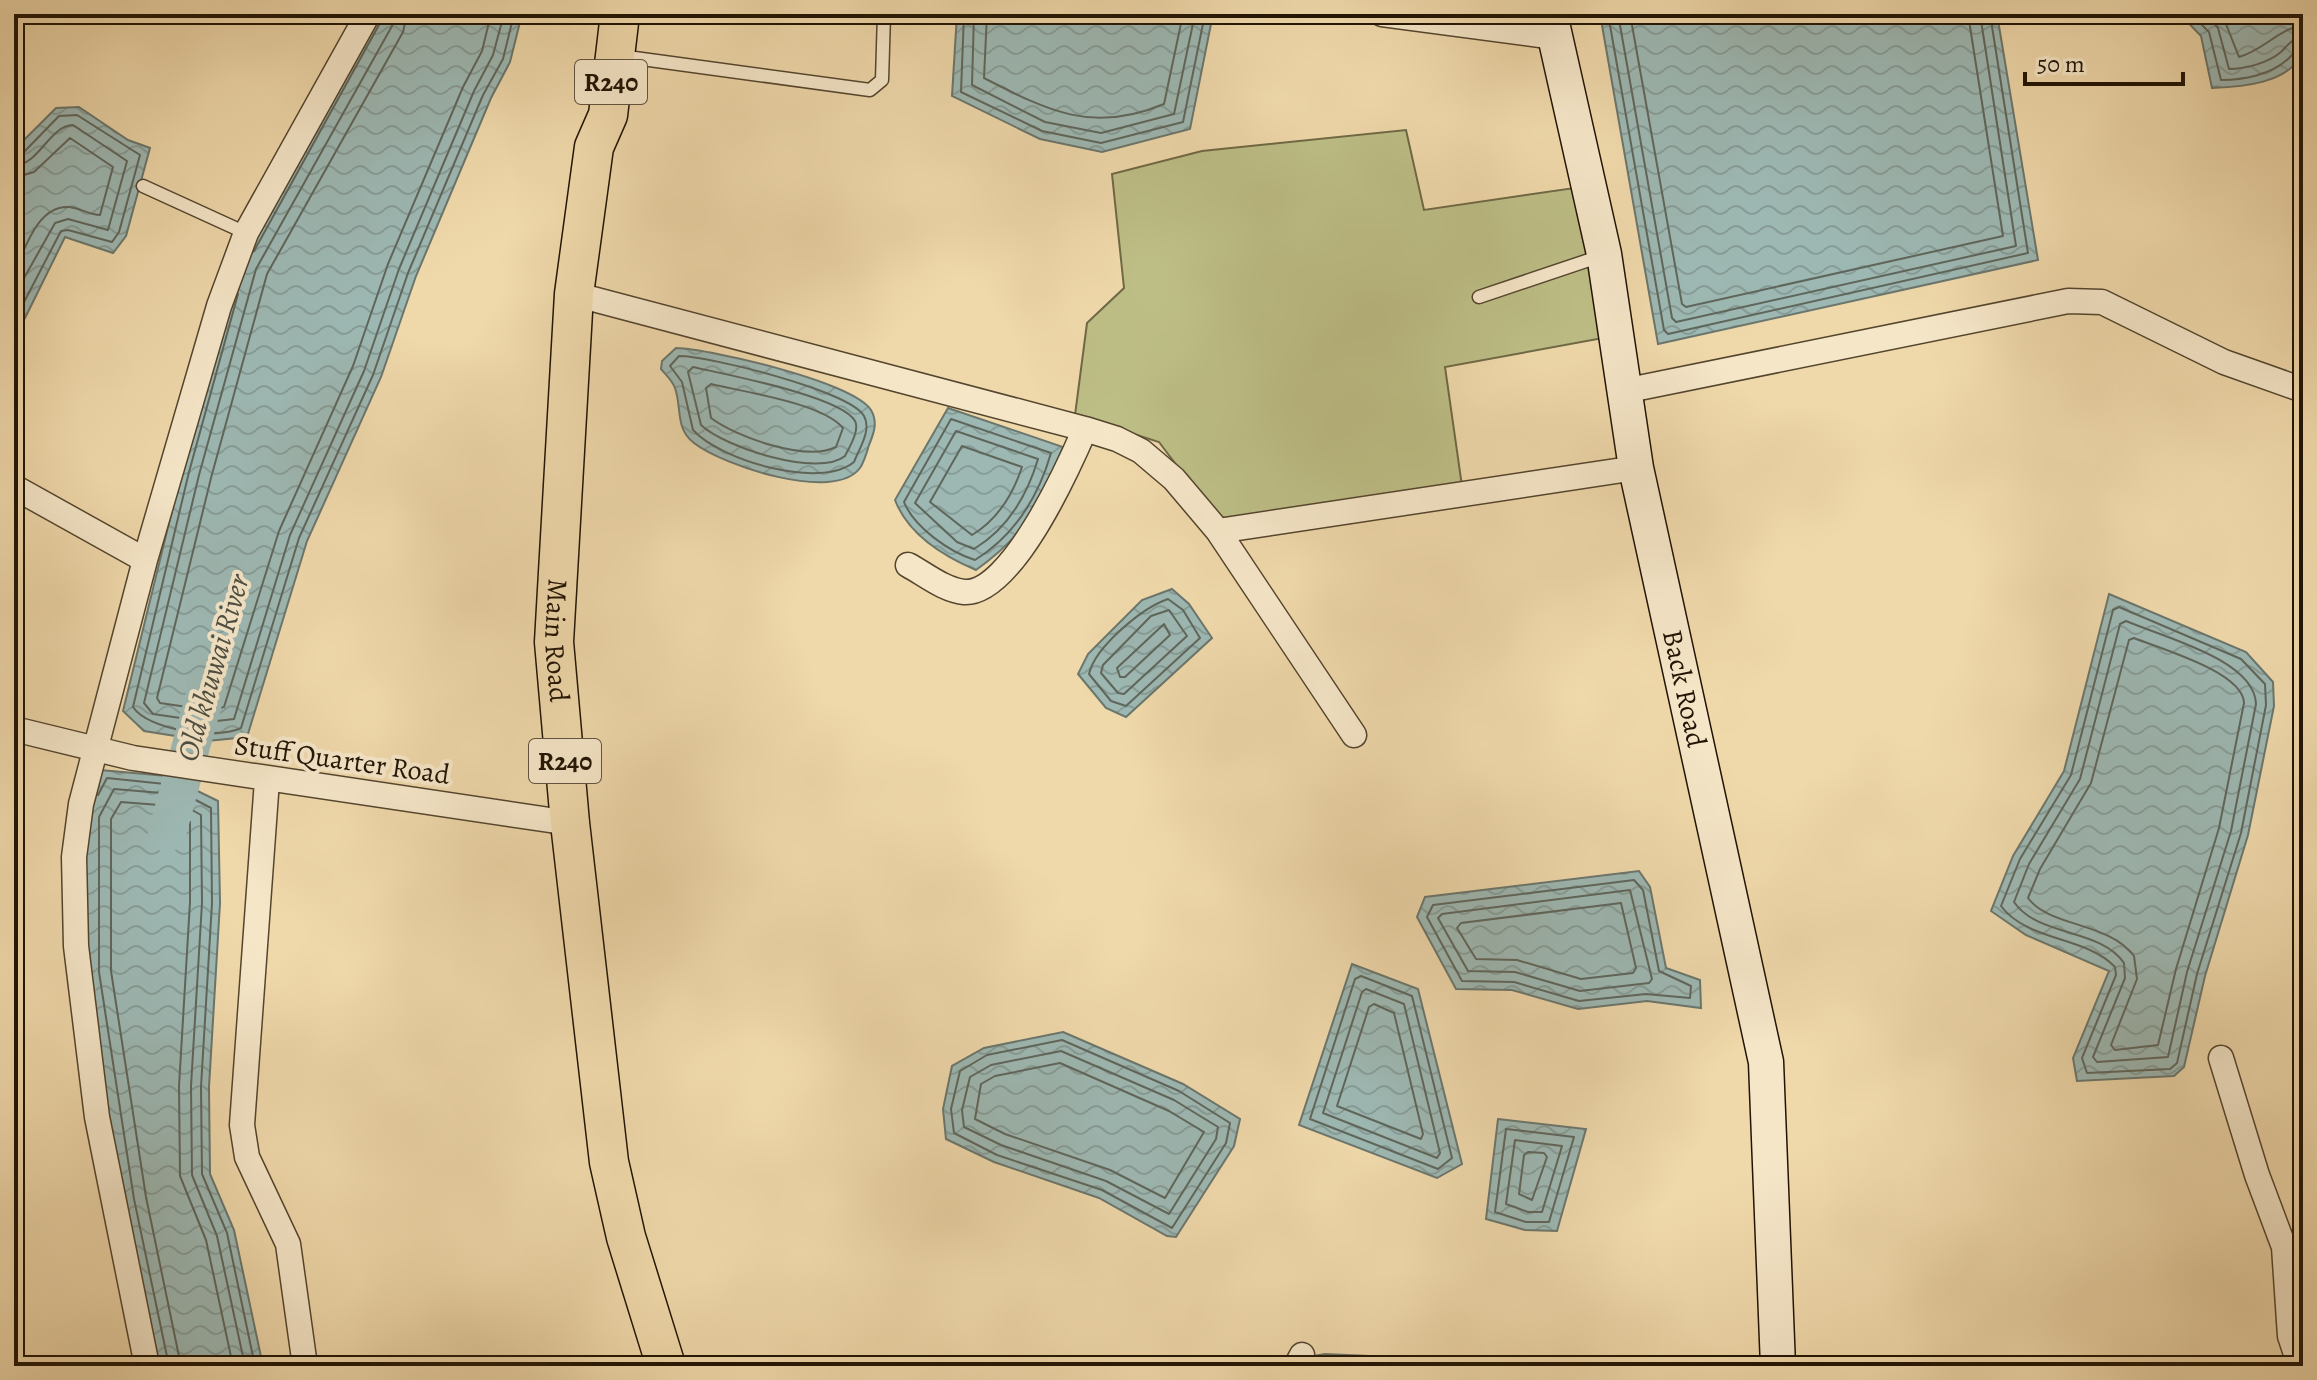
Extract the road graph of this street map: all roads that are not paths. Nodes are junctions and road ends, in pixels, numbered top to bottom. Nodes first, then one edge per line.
1 (368, 14) edge
2 (597, 14) edge
3 (620, 14) edge
4 (884, 14) edge
5 (1382, 14) edge
6 (1552, 25) edge
7 (613, 55) junction
8 (594, 147) junction
9 (143, 186) dead end
10 (246, 233) junction
11 (1604, 254) junction
12 (574, 294) junction
13 (1479, 297) dead end
14 (2303, 390) edge
15 (1624, 391) junction
16 (1085, 429) junction
17 (1636, 468) junction
18 (14, 487) edge
19 (1218, 531) junction
20 (145, 560) junction
21 (908, 565) dead end
22 (14, 729) edge
23 (1354, 735) dead end
24 (96, 751) junction
25 (267, 780) junction
26 (570, 823) junction
27 (2221, 1058) dead end
28 (147, 1366) edge
29 (305, 1366) edge
30 (666, 1366) edge
31 (1778, 1366) edge
32 (2300, 1366) edge

1 - 10 street
2 - 8 main road, Main Road / R240
3 - 7 main road, Main Road / R240
4 - 7 lane
5 - 6 street
6 - 11 street, Back Road
7 - 8 main road, Main Road / R240
8 - 12 main road, Main Road / R240
9 - 10 lane
10 - 20 street
11 - 13 lane
11 - 15 street, Back Road
12 - 16 street
12 - 26 main road, Main Road / R240
14 - 15 street
15 - 17 street, Back Road
16 - 19 street
16 - 21 street
17 - 19 street
17 - 31 street, Back Road
18 - 20 street
19 - 23 street
20 - 24 street
22 - 24 street, Stuff Quarter Road
24 - 25 street, Stuff Quarter Road
24 - 28 street
25 - 26 street, Stuff Quarter Road
25 - 29 street
26 - 30 main road, Main Road / R240
27 - 32 street

